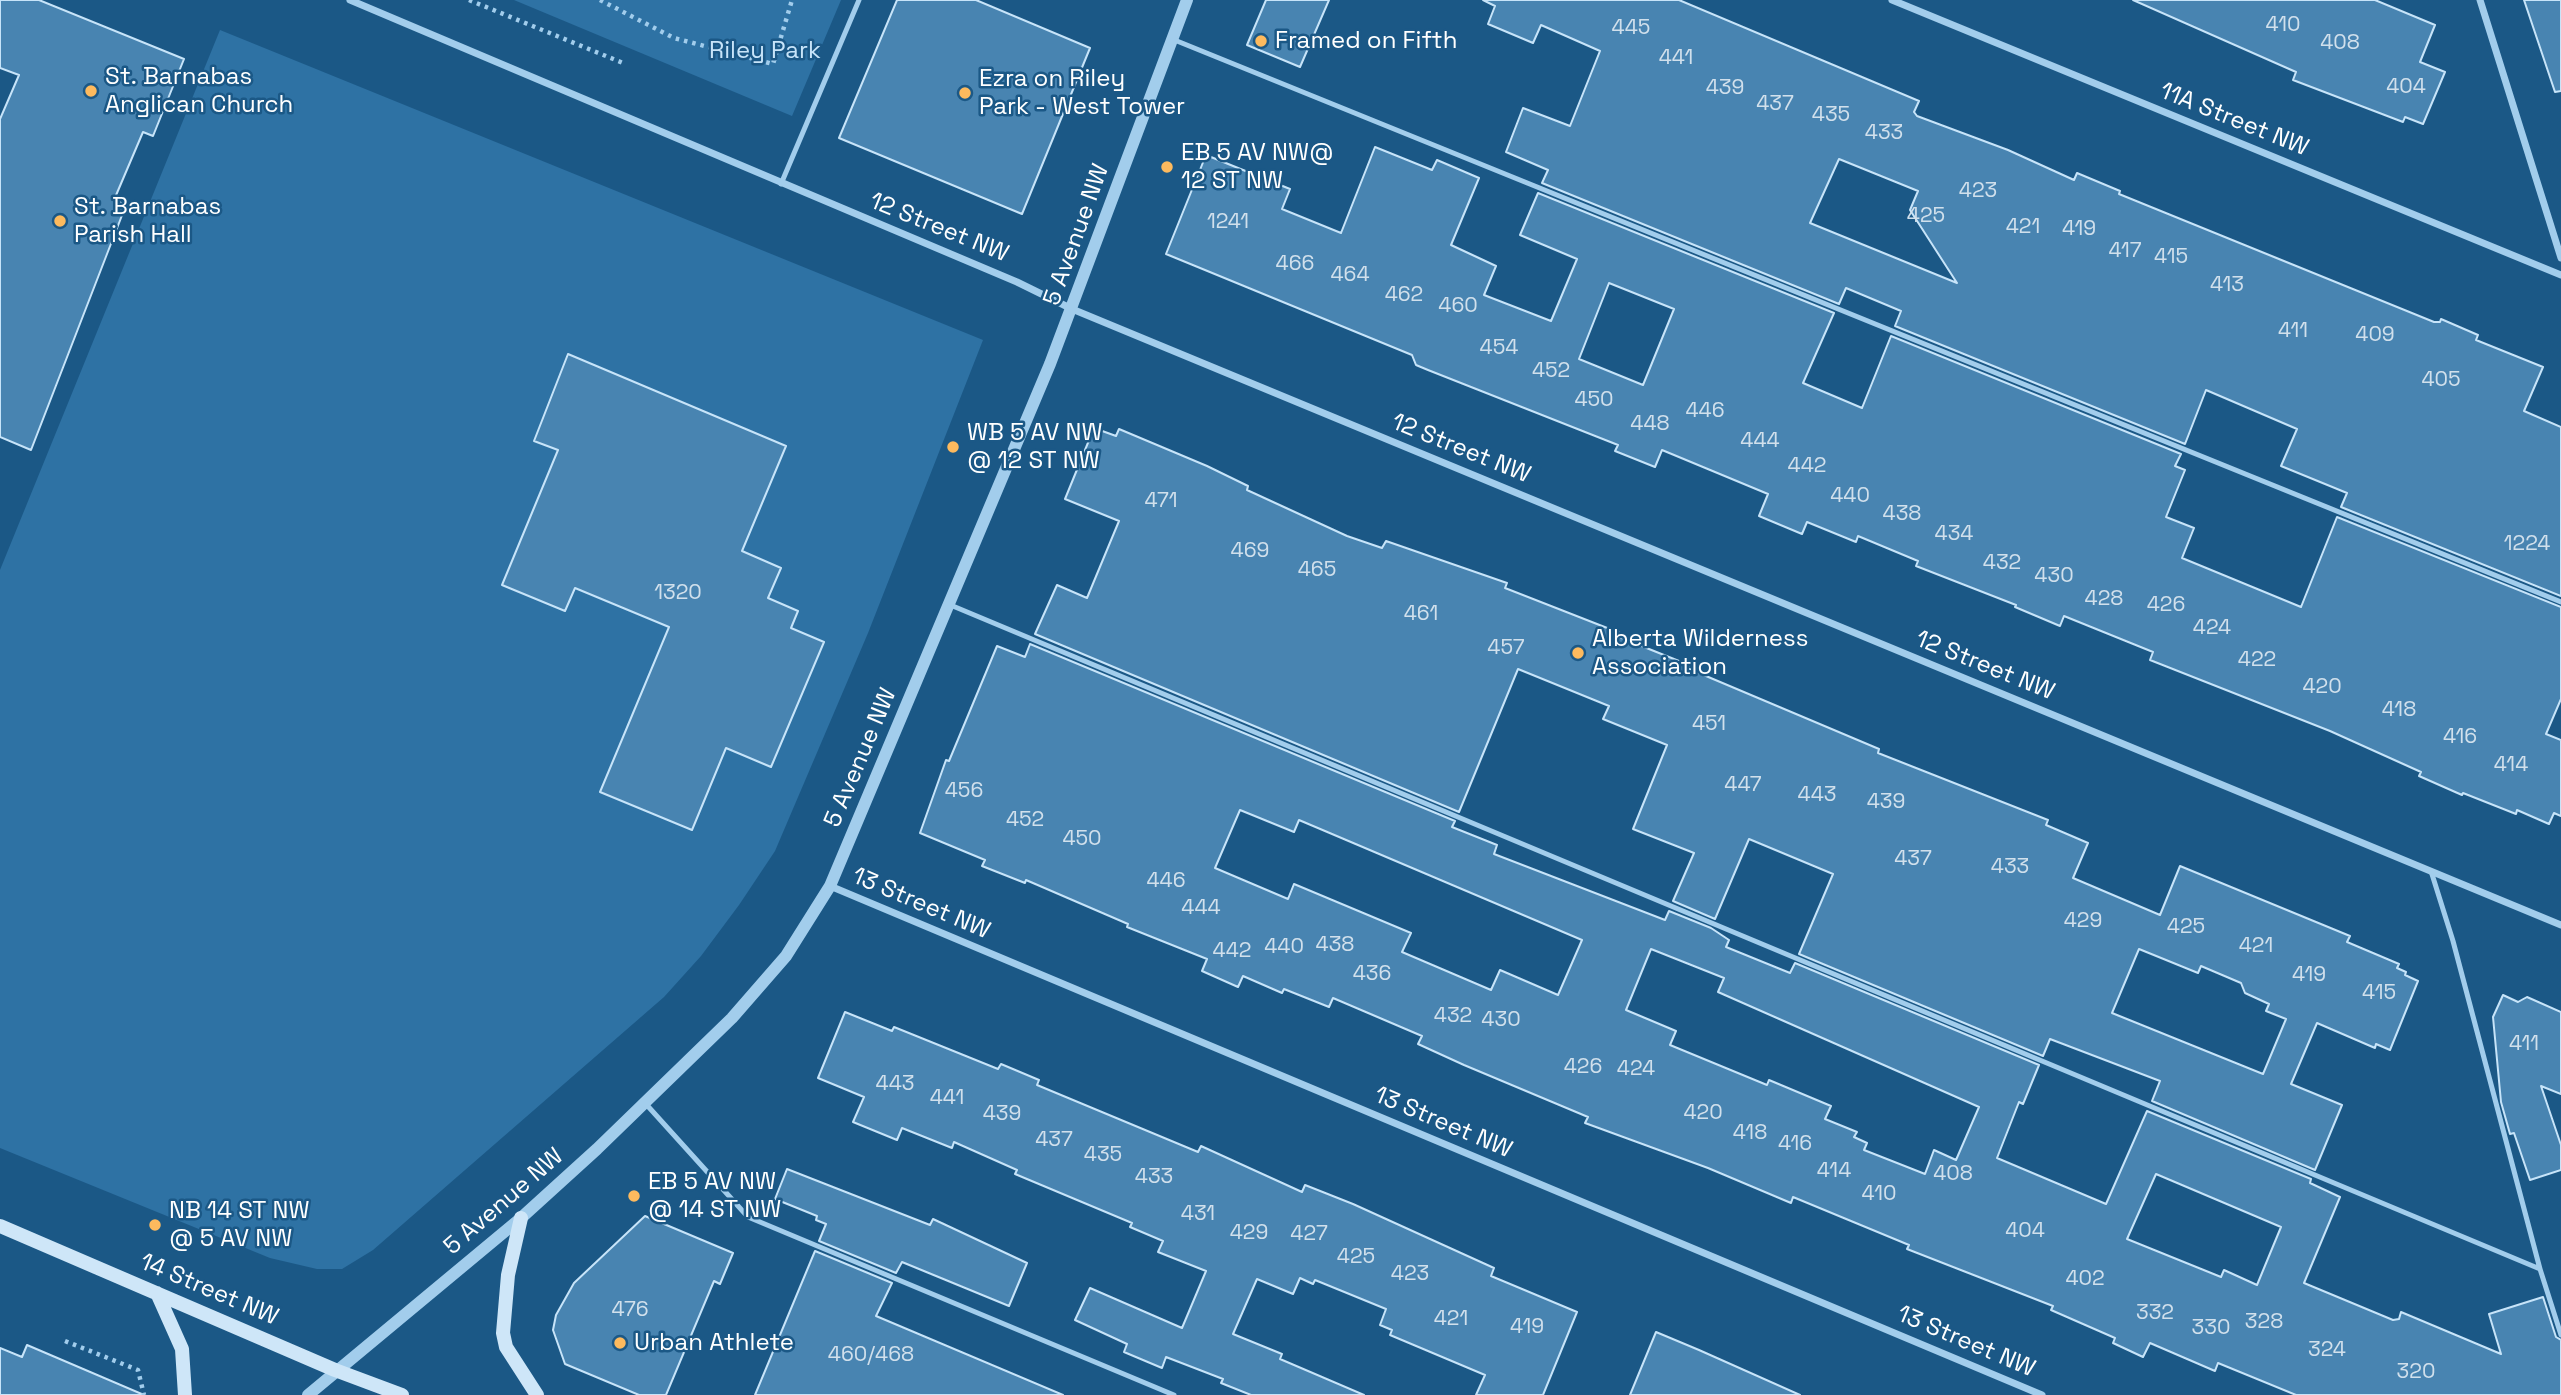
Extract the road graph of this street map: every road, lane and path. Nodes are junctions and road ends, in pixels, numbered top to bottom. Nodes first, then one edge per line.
1 (349, 0) edge
2 (469, 0) edge
3 (600, 0) edge
4 (792, 0) edge
5 (859, 0) edge
6 (1188, 0) edge
7 (1892, 0) edge
8 (2480, 0) edge
9 (1172, 39) junction
10 (622, 63) dead end
11 (782, 184) junction
12 (2561, 258) edge
13 (2561, 275) edge
14 (1072, 309) junction
15 (2561, 602) edge
16 (948, 604) junction
17 (2431, 871) junction
18 (830, 886) junction
19 (2561, 925) edge
20 (645, 1103) junction
21 (521, 1218) junction
22 (0, 1226) edge
23 (2540, 1269) junction
24 (157, 1293) junction
25 (2561, 1335) edge
26 (65, 1341) dead end
27 (335, 1370) junction
28 (145, 1395) edge
29 (185, 1395) edge
30 (308, 1395) edge
31 (402, 1395) edge
32 (537, 1395) edge
33 (1174, 1395) edge
34 (2042, 1395) edge

1 - 11 street, 12 Street NW
2 - 10 path
3 - 4 path
5 - 11 lane
6 - 9 street, 5 Avenue NW
7 - 13 street, 11A Street NW
8 - 12 street
9 - 14 street, 5 Avenue NW
9 - 15 lane
11 - 14 street, 12 Street NW
14 - 16 street, 5 Avenue NW
14 - 17 street, 12 Street NW
16 - 18 street, 5 Avenue NW
16 - 23 lane
17 - 19 street, 12 Street NW
17 - 23 lane
18 - 20 street, 5 Avenue NW
18 - 34 street, 13 Street NW
20 - 21 street, 5 Avenue NW
20 - 33 lane
21 - 27 street, 5 Avenue NW
21 - 32 main road
22 - 24 main road, 14 Street NW
23 - 25 lane
24 - 27 main road, 14 Street NW
24 - 29 main road
26 - 28 path
27 - 30 street, 5 Avenue NW
27 - 31 main road, 14 Street NW

